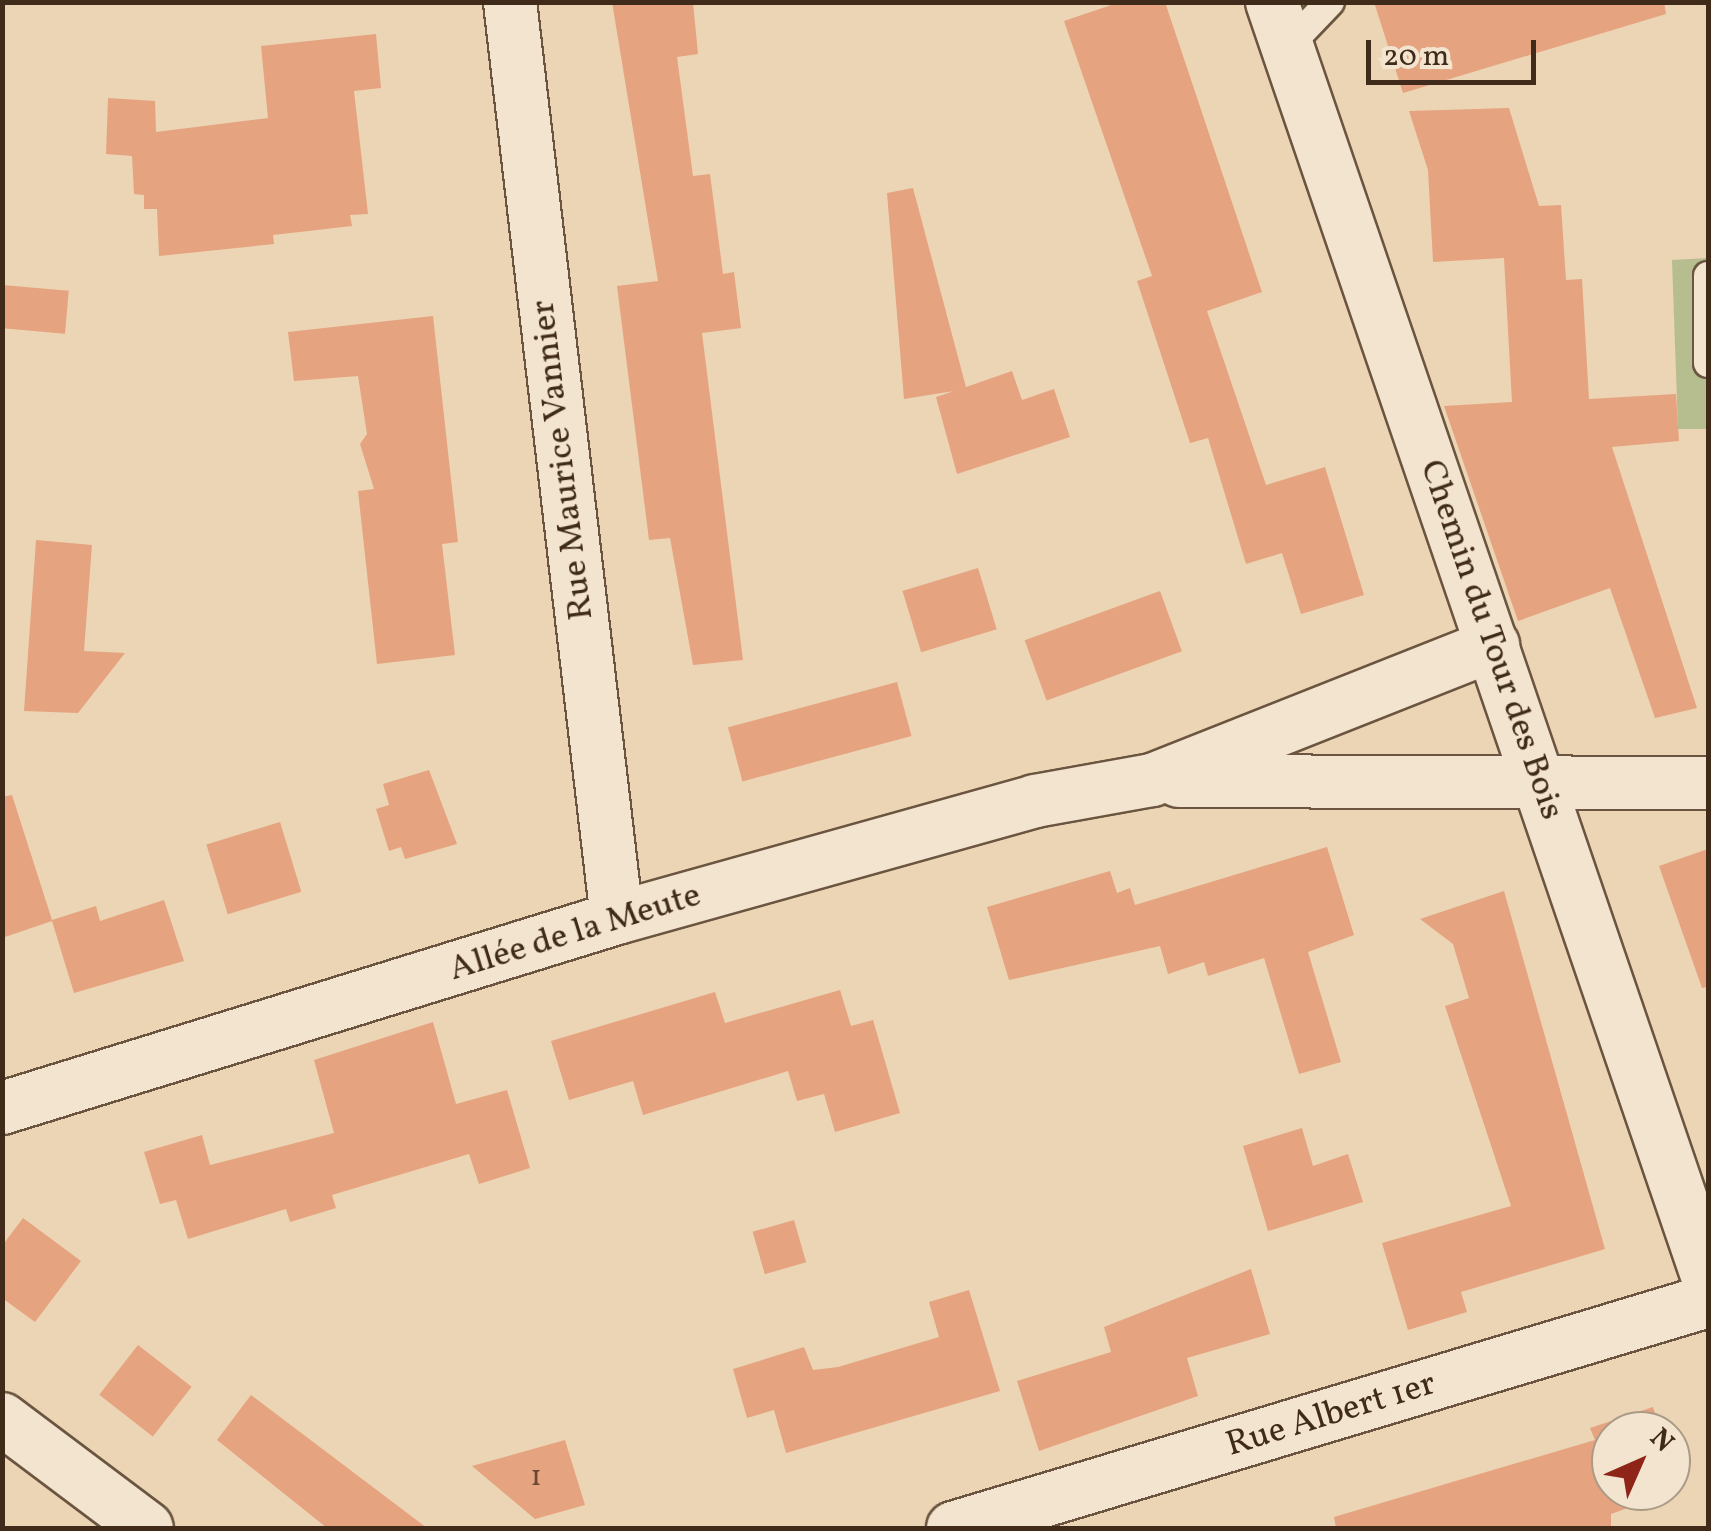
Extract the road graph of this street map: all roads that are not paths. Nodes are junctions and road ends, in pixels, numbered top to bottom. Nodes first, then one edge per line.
1 (510, 2) edge
2 (1330, 2) edge
3 (1280, 25) edge
4 (1708, 276) edge
5 (1708, 363) edge
6 (1493, 644) junction
7 (1152, 780) junction
8 (1708, 783) edge
9 (1541, 787) junction
10 (617, 918) junction
11 (2, 1108) edge
12 (1708, 1278) edge
13 (1708, 1301) edge
14 (2, 1420) edge
15 (147, 1528) edge
16 (953, 1528) edge

1 - 10 street, Rue Maurice Vannier
2 - 3 lane
3 - 6 street, Chemin du Tour des Bois
4 - 5 lane
6 - 7 street, Allée de la Meute
6 - 9 street, Chemin du Tour des Bois
7 - 9 street, Allée de la Meute
7 - 10 street, Allée de la Meute
8 - 9 street, Allée de la Meute
9 - 12 street, Chemin du Tour des Bois
10 - 11 street, Allée de la Meute
13 - 16 street, Rue Albert 1er
14 - 15 street

